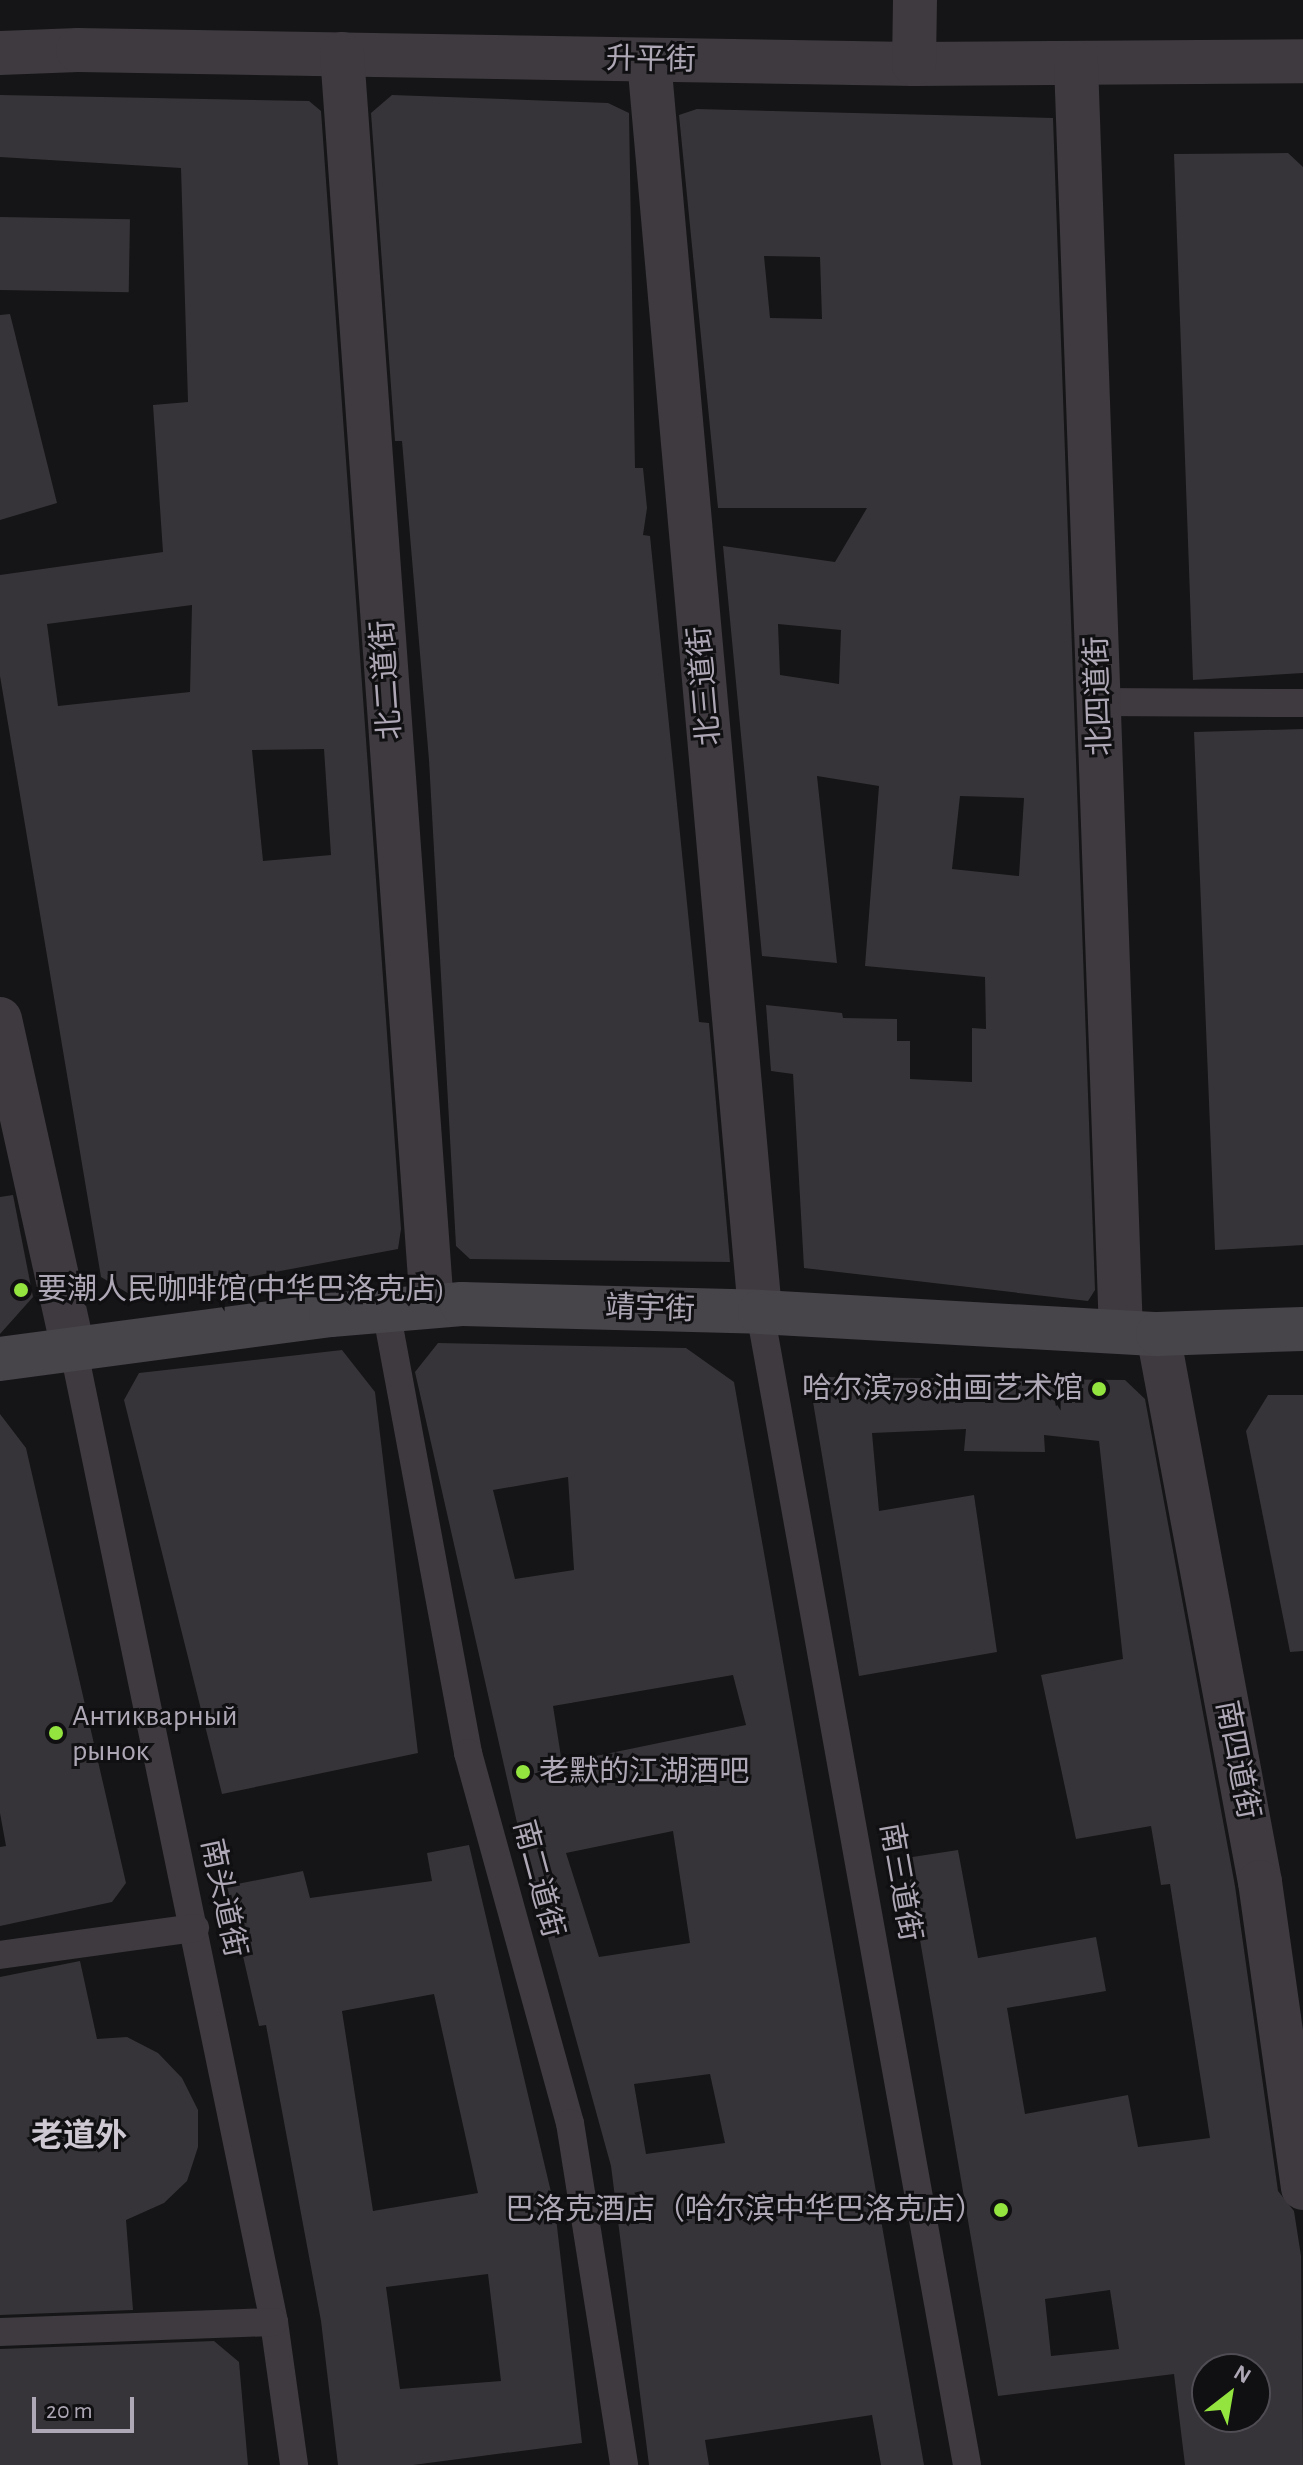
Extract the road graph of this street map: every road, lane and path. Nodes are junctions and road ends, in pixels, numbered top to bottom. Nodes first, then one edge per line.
1 (915, 0) edge
2 (0, 53) edge
3 (342, 54) junction
4 (649, 60) junction
5 (1303, 61) edge
6 (1076, 63) junction
7 (914, 64) junction
8 (1099, 702) junction
9 (1303, 703) edge
10 (0, 1019) edge
11 (432, 1306) junction
12 (386, 1310) junction
13 (760, 1312) junction
14 (1303, 1329) edge
15 (1140, 1332) junction
16 (73, 1347) junction
17 (0, 1359) edge
18 (195, 1928) junction
19 (0, 1955) edge
20 (1303, 2188) edge
21 (274, 2322) junction
22 (0, 2332) edge
23 (294, 2465) edge
24 (624, 2465) edge
25 (967, 2465) edge

1 - 7 street
2 - 3 street, 升平街
3 - 4 street, 升平街
3 - 11 street, 北二道街
4 - 7 street, 升平街
4 - 13 street, 北三道街
5 - 6 street, 升平街
6 - 7 street, 升平街
6 - 8 street, 北四道街
8 - 9 street
8 - 15 street, 北四道街
10 - 16 street
11 - 12 main road, 靖宇街
11 - 13 main road, 靖宇街
12 - 16 main road, 靖宇街
12 - 24 street, 南二道街
13 - 15 main road, 靖宇街
13 - 25 street, 南三道街
14 - 15 main road, 靖宇街
15 - 20 street, 南四道街
16 - 17 main road, 靖宇街
16 - 18 street, 南头道街
18 - 19 street
18 - 21 street, 南头道街
21 - 22 street
21 - 23 street, 南头道街

